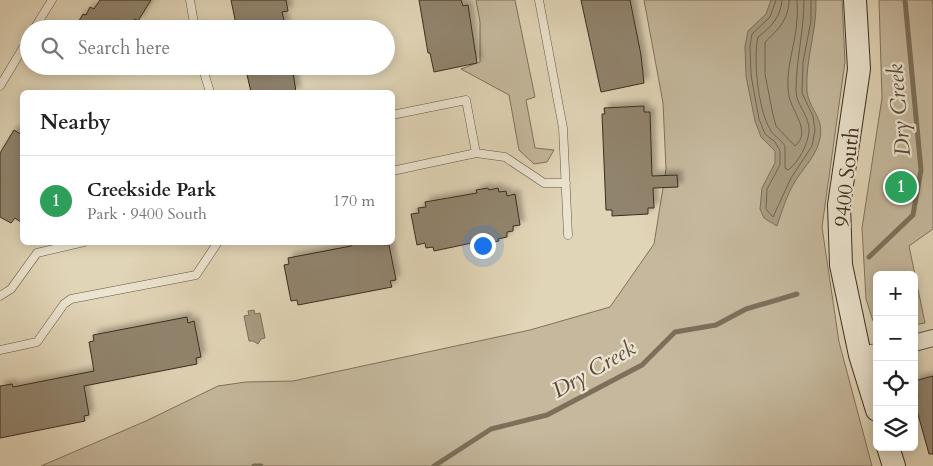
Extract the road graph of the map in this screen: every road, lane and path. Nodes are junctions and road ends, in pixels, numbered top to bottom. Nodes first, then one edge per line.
1 (52, 0) edge
2 (190, 0) edge
3 (539, 0) edge
4 (855, 0) edge
5 (40, 20) edge
6 (193, 20) edge
7 (20, 53) edge
8 (205, 75) edge
9 (0, 86) edge
10 (209, 90) edge
11 (395, 114) edge
12 (476, 153) junction
13 (395, 169) edge
14 (566, 184) junction
15 (568, 236) dead end
16 (71, 245) edge
17 (216, 245) edge
18 (0, 296) edge
19 (933, 338) edge
20 (918, 342) edge
21 (0, 350) edge
22 (868, 354) edge
23 (876, 406) edge
24 (889, 451) edge
25 (894, 466) edge

1 - 5 lane
2 - 6 lane
3 - 14 lane
4 - 22 street, 9400 South
7 - 9 lane
8 - 10 lane
11 - 12 lane
12 - 13 lane
12 - 14 lane
14 - 15 lane
16 - 18 lane
17 - 21 lane
19 - 20 street
22 - 23 street, 9400 South
24 - 25 street

